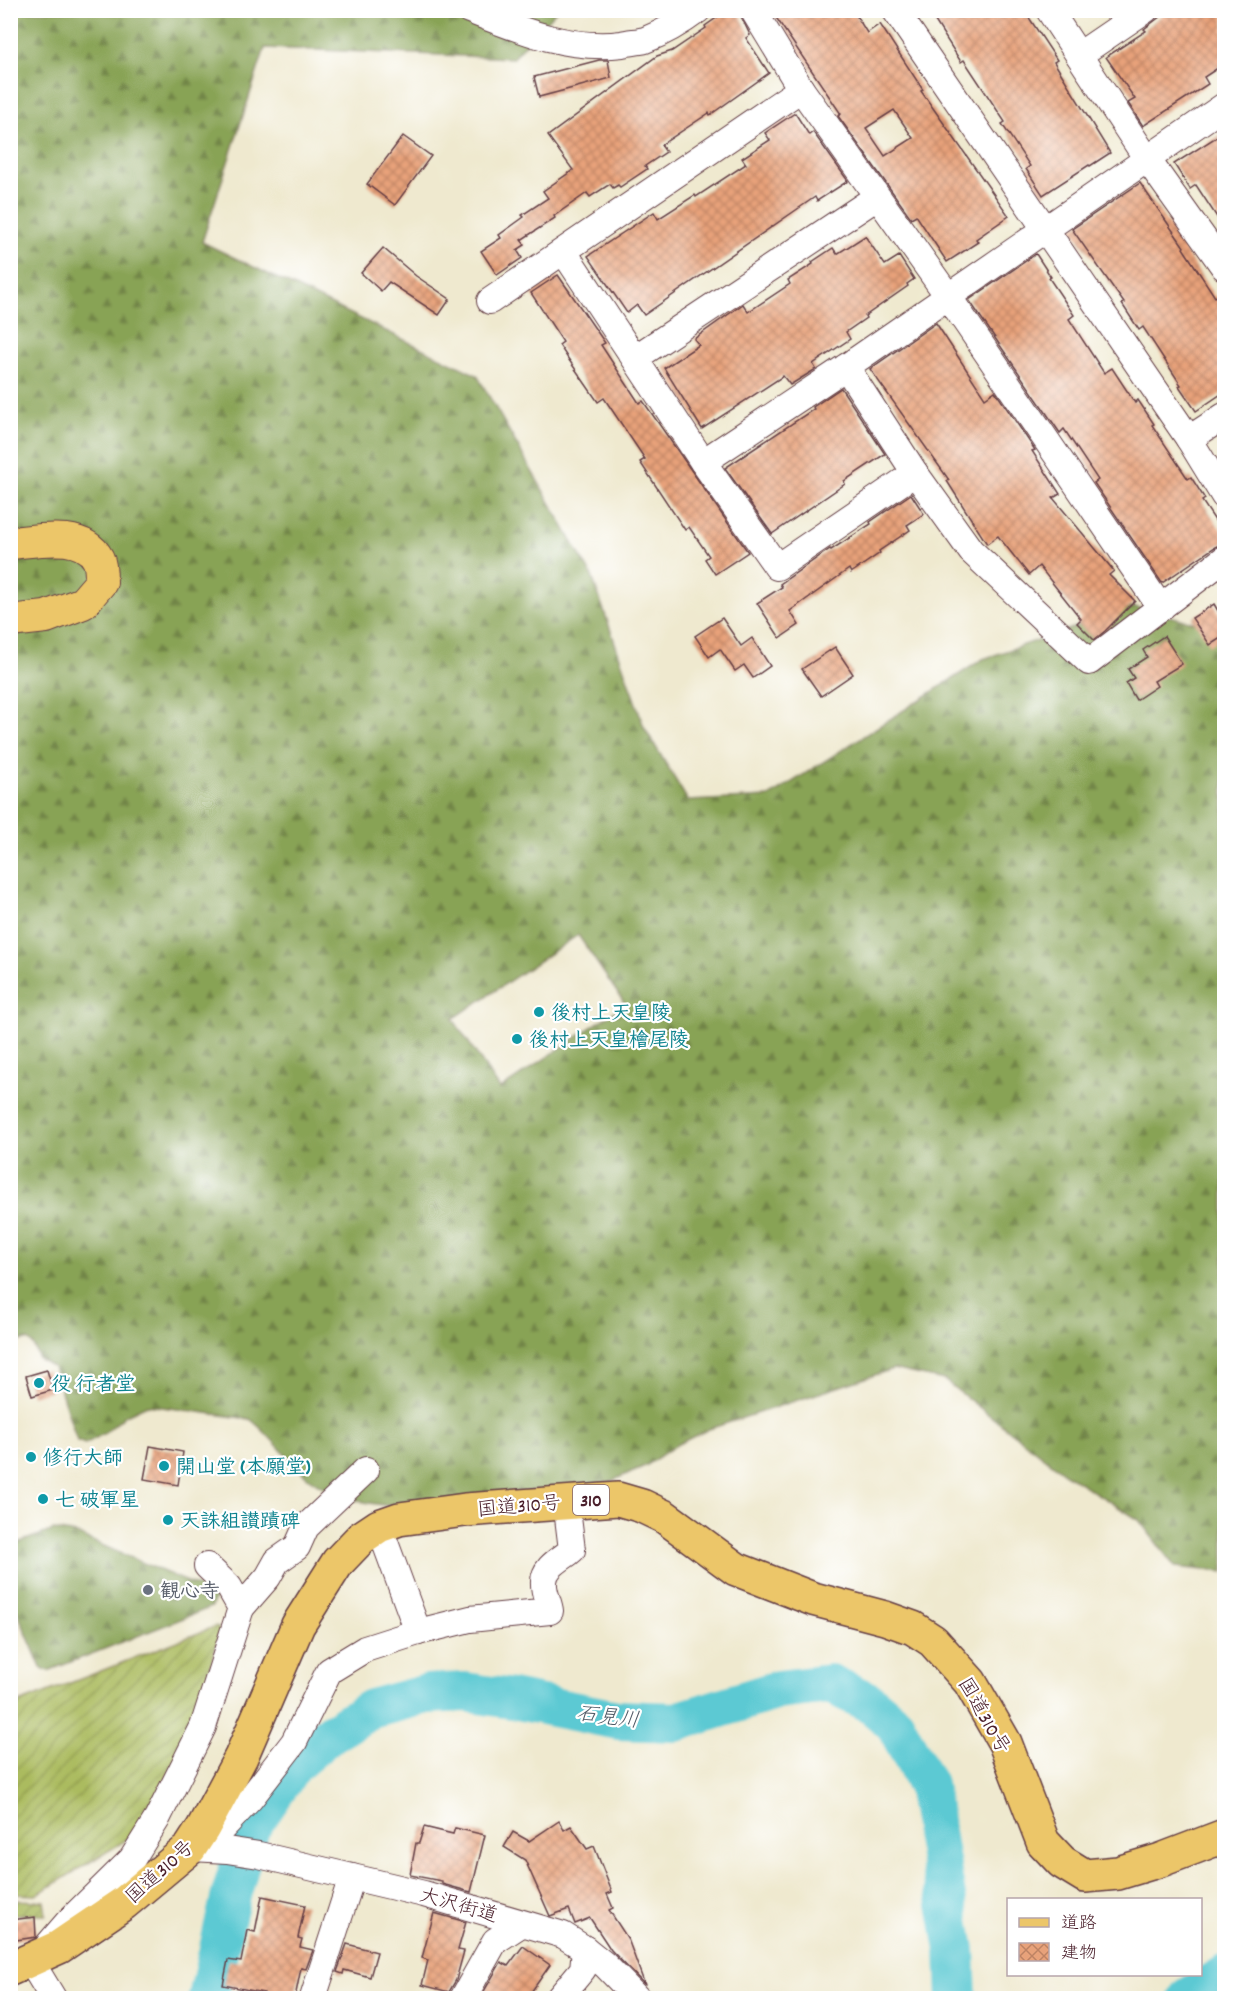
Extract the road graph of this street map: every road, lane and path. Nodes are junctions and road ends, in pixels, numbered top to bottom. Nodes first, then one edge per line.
1 (469, 10) edge
2 (698, 10) edge
3 (753, 10) edge
4 (896, 10) edge
5 (1049, 10) edge
6 (1145, 10) edge
7 (1079, 55) junction
8 (801, 89) junction
9 (1224, 106) edge
10 (1147, 159) junction
11 (878, 196) junction
12 (1045, 228) junction
13 (564, 252) junction
14 (1224, 266) edge
15 (948, 296) junction
16 (490, 301) dead end
17 (635, 358) junction
18 (846, 367) junction
19 (1224, 416) edge
20 (1189, 439) junction
21 (703, 462) junction
22 (915, 473) junction
23 (1224, 496) edge
24 (10, 543) edge
25 (1224, 559) edge
26 (1161, 609) junction
27 (10, 621) edge
28 (366, 1470) dead end
29 (566, 1501) junction
30 (379, 1526) junction
31 (207, 1566) dead end
32 (241, 1608) junction
33 (418, 1632) junction
34 (1224, 1836) edge
35 (190, 1848) junction
36 (352, 1877) junction
37 (521, 1923) junction
38 (585, 1949) junction
39 (27, 1962) edge
40 (52, 1998) edge
41 (313, 1998) edge
42 (463, 1998) edge
43 (559, 1998) edge
44 (637, 1998) edge

1 - 2 street
3 - 8 street
4 - 12 street
5 - 7 street
6 - 7 street
7 - 10 street
8 - 11 street
8 - 13 street
9 - 10 street
10 - 12 street
10 - 14 street
11 - 15 street
11 - 17 street
12 - 15 street
12 - 20 street
13 - 16 street
13 - 17 street
15 - 18 street
15 - 26 street
17 - 21 street
18 - 21 street
18 - 22 street
19 - 20 street
20 - 23 street
21 - 22 street
22 - 26 street
24 - 27 main road
25 - 26 street
28 - 32 street
29 - 30 highway, 国道310号 / 310
29 - 33 street
29 - 34 highway, 国道310号 / 310
30 - 33 street
30 - 35 highway, 国道310号 / 310
31 - 32 street
32 - 39 street
33 - 35 street
35 - 36 street, 大沢街道
35 - 39 highway, 国道310号 / 310
36 - 37 street, 大沢街道
36 - 41 street
37 - 38 street, 大沢街道
37 - 42 street
38 - 43 street
38 - 44 street, 大沢街道
39 - 40 street

